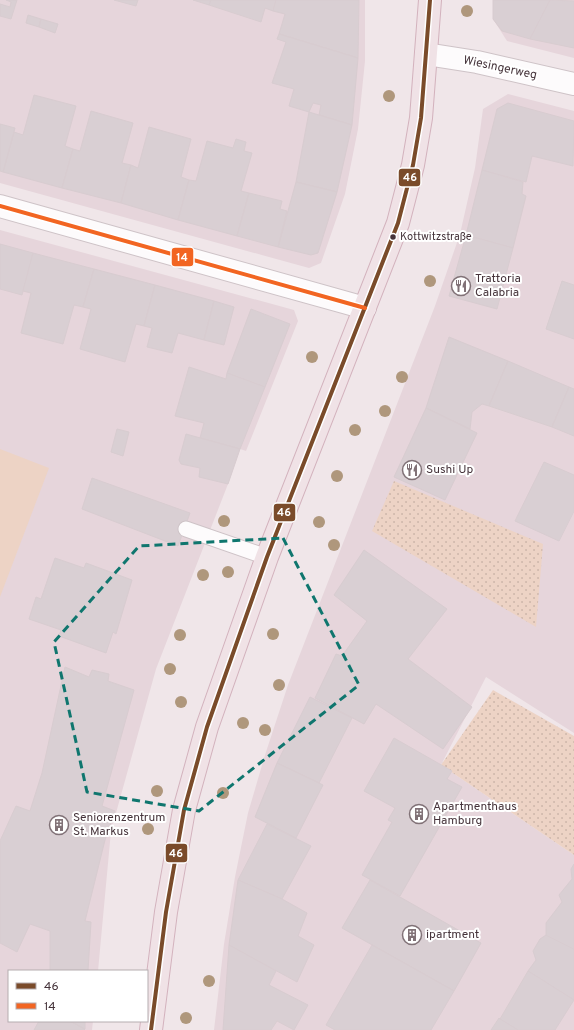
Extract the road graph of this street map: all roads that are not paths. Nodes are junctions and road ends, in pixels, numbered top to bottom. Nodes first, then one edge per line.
1 (430, 0) edge
2 (426, 54) junction
3 (574, 84) edge
4 (0, 206) edge
5 (365, 308) junction
6 (186, 529) dead end
7 (268, 557) junction
8 (151, 1030) edge

1 - 2 main road
2 - 3 street, Wiesingerweg
2 - 5 main road
4 - 5 street
5 - 7 main road
6 - 7 lane
7 - 8 main road

